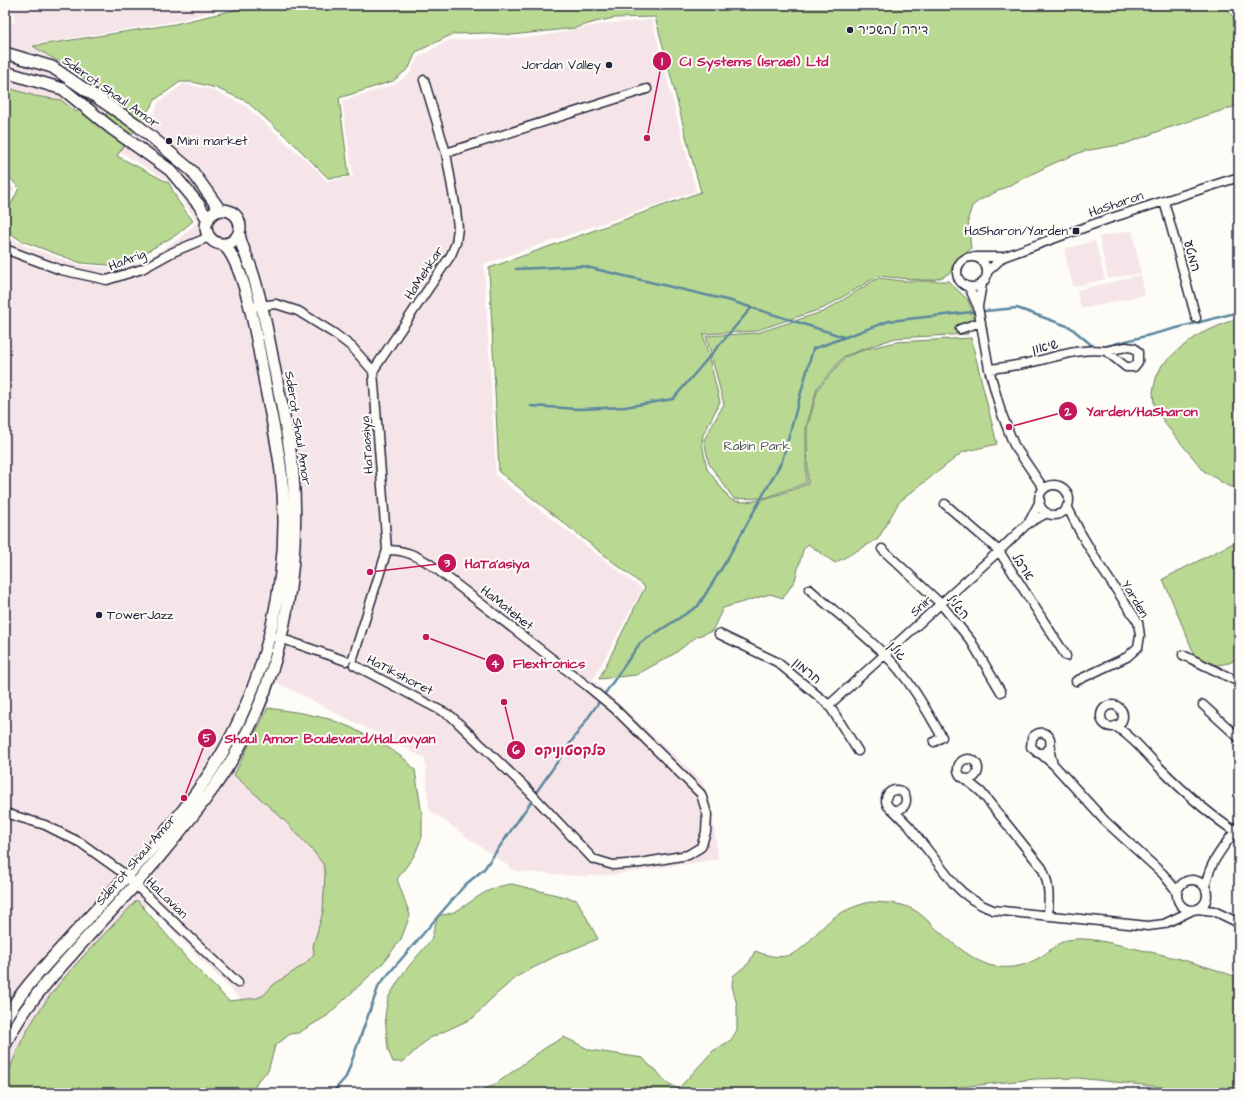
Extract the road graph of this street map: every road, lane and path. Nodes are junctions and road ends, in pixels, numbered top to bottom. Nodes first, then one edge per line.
1 (5, 53) edge
2 (5, 72) edge
3 (424, 80) dead end
4 (647, 89) dead end
5 (446, 153) junction
6 (1239, 179) edge
7 (1164, 201) junction
8 (220, 210) junction
9 (208, 220) junction
10 (239, 234) junction
11 (209, 237) junction
12 (224, 244) junction
13 (5, 249) edge
14 (977, 257) junction
15 (1003, 257) junction
16 (987, 272) junction
17 (982, 284) junction
18 (969, 287) junction
19 (261, 305) junction
20 (250, 307) junction
21 (978, 307) junction
22 (1196, 318) dead end
23 (981, 322) junction
24 (960, 329) dead end
25 (1106, 351) dead end
26 (989, 369) junction
27 (373, 371) junction
28 (1044, 489) junction
29 (1040, 501) junction
30 (945, 504) dead end
31 (1067, 506) junction
32 (1052, 514) junction
33 (1027, 524) junction
34 (1077, 526) junction
35 (882, 549) dead end
36 (387, 550) junction
37 (999, 551) junction
38 (809, 589) dead end
39 (941, 604) junction
40 (719, 634) dead end
41 (269, 636) junction
42 (280, 638) junction
43 (885, 654) junction
44 (1183, 655) dead end
45 (1066, 656) dead end
46 (351, 661) junction
47 (1076, 681) dead end
48 (1239, 682) edge
49 (1001, 692) dead end
50 (829, 705) junction
51 (1203, 705) dead end
52 (436, 707) joint
53 (1123, 717) junction
54 (1115, 726) junction
55 (1131, 738) junction
56 (1239, 738) edge
57 (934, 742) dead end
58 (1051, 747) junction
59 (858, 751) dead end
60 (1041, 754) junction
61 (1054, 765) junction
62 (977, 774) junction
63 (965, 779) junction
64 (981, 792) junction
65 (904, 806) junction
66 (893, 810) junction
67 (5, 814) edge
68 (909, 826) junction
69 (1238, 830) edge
70 (1213, 863) junction
71 (1161, 872) junction
72 (126, 876) junction
73 (1189, 881) junction
74 (135, 884) junction
75 (1206, 893) junction
76 (1178, 898) junction
77 (1195, 909) junction
78 (1048, 916) junction
79 (1236, 921) edge
80 (1161, 925) junction
81 (238, 983) dead end
82 (5, 1019) edge
83 (5, 1045) edge

1 - 8 street, Sderot Shaul Amor
2 - 9 street, Sderot Shaul Amor
3 - 5 street, HaMehkar
4 - 5 street
5 - 27 street, HaMehkar
6 - 7 street, HaSharon
7 - 15 street, HaSharon
7 - 22 street, המטע
8 - 9 street
8 - 10 street
9 - 11 street
10 - 12 street
10 - 19 street, Sderot Shaul Amor
11 - 12 street
11 - 13 street, HaArig
12 - 20 street, Sderot Shaul Amor
14 - 15 street, HaSharon
14 - 16 street
14 - 18 street
15 - 16 street, HaSharon
16 - 17 street
17 - 18 street
17 - 21 street
18 - 21 street
19 - 20 street
19 - 27 street
19 - 42 street, Sderot Shaul Amor
20 - 41 street, Sderot Shaul Amor
21 - 23 street
23 - 24 street
23 - 26 street
25 - 26 street, שיאון
26 - 28 street
27 - 36 street, HaTaasiya
28 - 29 street
28 - 31 street
29 - 32 street
29 - 33 street, Snir
30 - 37 street, ארבל
31 - 32 street
31 - 34 street, Yarden
32 - 33 street, Snir
32 - 34 street
33 - 37 street, Snir
34 - 47 street, Yarden
35 - 39 street, הגליל
36 - 46 street, HaTaasiya
36 - 52 street, HaMatehet
37 - 39 street, Snir
37 - 45 street, ארבל
38 - 43 street, גולן
39 - 43 street, Snir
39 - 49 street, הגליל
40 - 50 street, חרמון
41 - 42 street, HaTikshoret
41 - 72 street, Sderot Shaul Amor
42 - 46 street, HaTikshoret
42 - 74 street, Sderot Shaul Amor
43 - 50 street, Snir
43 - 57 street, גולן
44 - 48 street
46 - 52 street, HaTikshoret
50 - 59 street, חרמון
51 - 56 street
53 - 54 street
53 - 54 street
53 - 55 street
54 - 55 street
55 - 69 street
58 - 60 street
58 - 60 street
58 - 61 street
60 - 61 street
61 - 71 street
62 - 63 street
62 - 63 street
62 - 64 street
63 - 64 street
64 - 78 street
65 - 66 street
65 - 66 street
65 - 68 street
66 - 68 street
67 - 72 street, HaLavian
68 - 78 street
69 - 70 street
70 - 73 street
70 - 75 street
71 - 73 street
71 - 76 street
72 - 74 street, HaLavian
72 - 82 street, Sderot Shaul Amor
73 - 75 street
73 - 76 street
74 - 81 street, HaLavian
74 - 83 street, Sderot Shaul Amor
75 - 77 street
75 - 79 street
76 - 77 street
76 - 80 street
77 - 79 street
77 - 80 street
78 - 80 street

